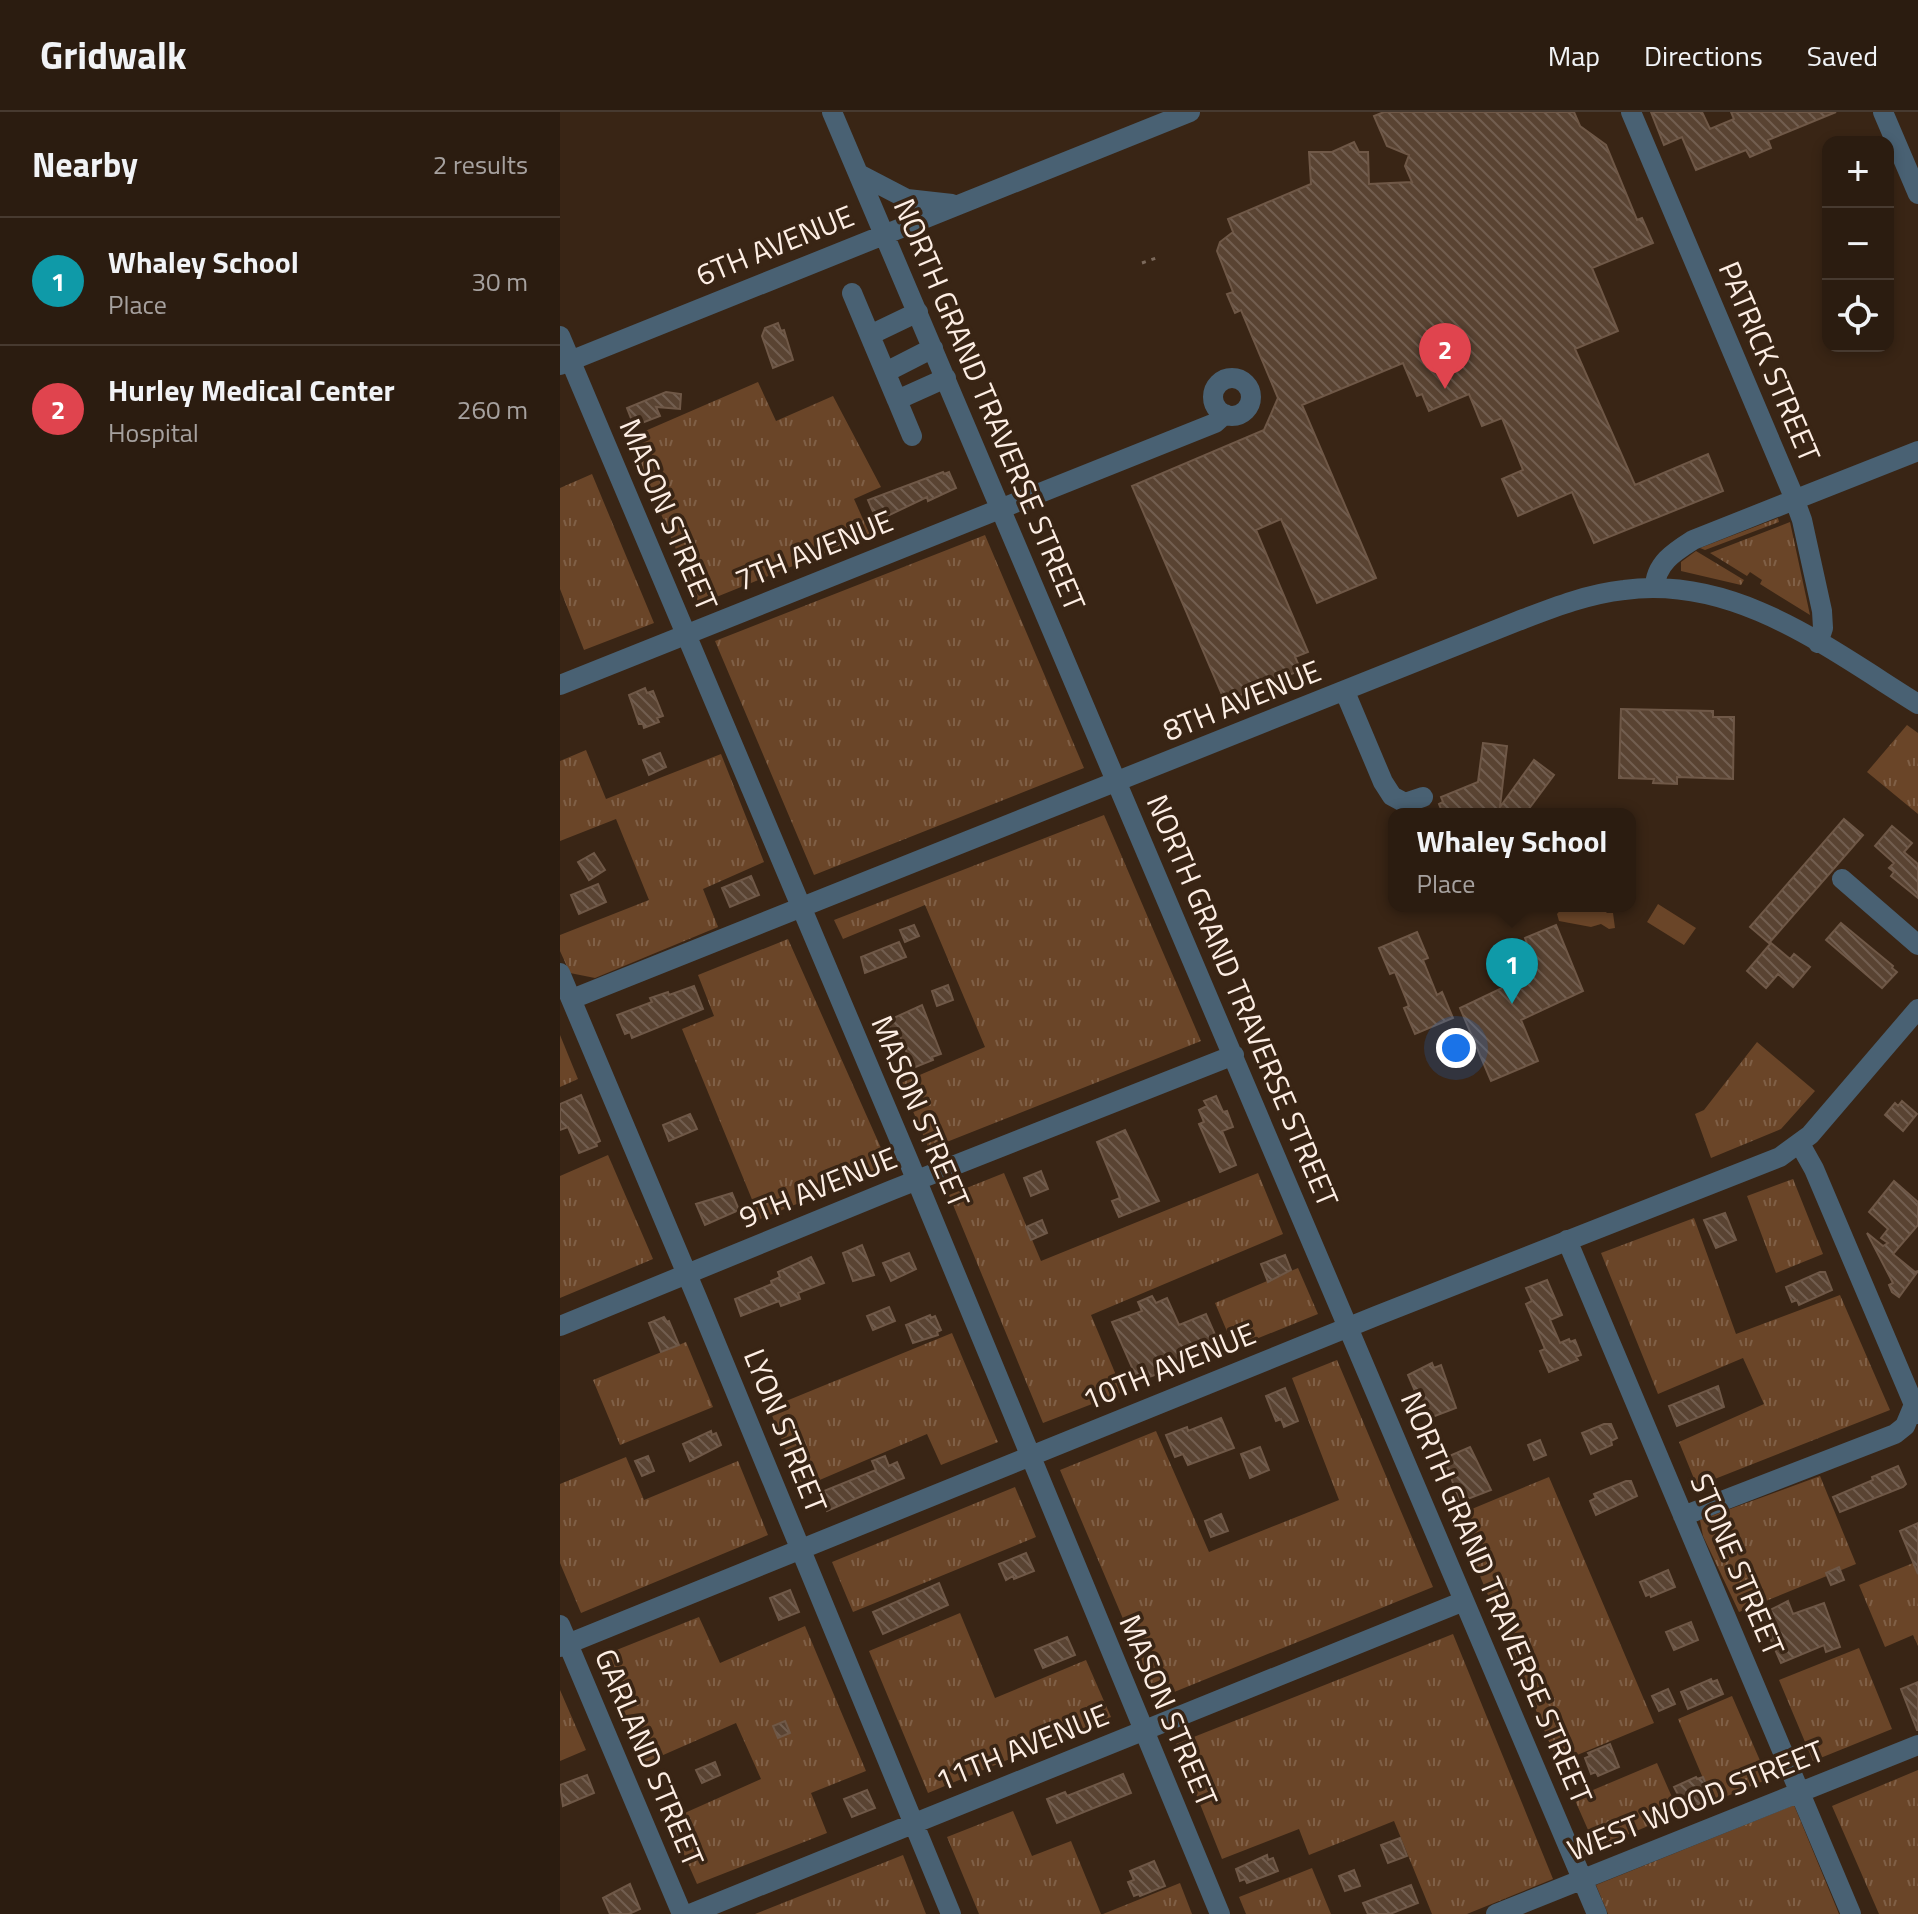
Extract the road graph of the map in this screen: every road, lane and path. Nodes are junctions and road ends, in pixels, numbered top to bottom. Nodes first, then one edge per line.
1 (832, 112) edge
2 (1190, 112) edge
3 (1631, 112) edge
4 (1883, 112) edge
5 (859, 174) junction
6 (1918, 194) edge
7 (957, 205) junction
8 (885, 234) junction
9 (1156, 258) dead end
10 (1142, 263) dead end
11 (852, 293) dead end
12 (918, 312) junction
13 (870, 335) junction
14 (560, 336) edge
15 (933, 348) junction
16 (565, 363) edge
17 (886, 372) junction
18 (946, 378) junction
19 (897, 400) junction
20 (1225, 414) dead end
21 (912, 436) dead end
22 (1918, 451) edge
23 (1794, 500) junction
24 (1000, 509) junction
25 (1655, 588) junction
26 (685, 634) junction
27 (1818, 643) junction
28 (560, 685) edge
29 (1345, 692) junction
30 (1918, 704) edge
31 (1116, 783) junction
32 (1423, 797) dead end
33 (1842, 879) dead end
34 (800, 907) junction
35 (1918, 945) edge
36 (560, 973) edge
37 (572, 999) junction
38 (1918, 1009) edge
39 (1234, 1055) junction
40 (1800, 1144) junction
41 (916, 1180) junction
42 (1567, 1240) junction
43 (687, 1274) junction
44 (560, 1326) edge
45 (1349, 1327) junction
46 (1917, 1406) edge
47 (1030, 1456) junction
48 (1683, 1516) junction
49 (800, 1548) junction
50 (1464, 1601) junction
51 (563, 1638) edge
52 (1144, 1731) junction
53 (1918, 1745) edge
54 (1800, 1792) junction
55 (913, 1824) junction
56 (1582, 1879) junction
57 (682, 1914) edge
58 (690, 1914) edge
59 (951, 1914) edge
60 (1220, 1914) edge
61 (1496, 1914) edge
62 (1597, 1914) edge
63 (1851, 1914) edge

1 - 5 street, NORTH GRAND TRAVERSE STREET
2 - 7 street, 6TH AVENUE
3 - 23 street, PATRICK STREET
4 - 6 street
5 - 7 street
5 - 8 street, NORTH GRAND TRAVERSE STREET
7 - 8 street, 6TH AVENUE
8 - 12 street, NORTH GRAND TRAVERSE STREET
8 - 16 street, 6TH AVENUE
9 - 10 path
11 - 13 street
12 - 13 street
12 - 15 street, NORTH GRAND TRAVERSE STREET
13 - 17 street
14 - 16 street, MASON STREET
15 - 17 street
15 - 18 street, NORTH GRAND TRAVERSE STREET
16 - 26 street, MASON STREET
17 - 19 street
18 - 19 street
18 - 24 street, NORTH GRAND TRAVERSE STREET
19 - 21 street
20 - 24 street, 7TH AVENUE
22 - 23 street
23 - 25 street
23 - 27 street, PATRICK STREET
24 - 26 street, 7TH AVENUE
24 - 31 street, NORTH GRAND TRAVERSE STREET
25 - 27 street, 8TH AVENUE
25 - 29 street, 8TH AVENUE
26 - 28 street, 7TH AVENUE
26 - 34 street, MASON STREET
27 - 30 street, 8TH AVENUE
29 - 31 street, 8TH AVENUE
29 - 32 street
31 - 34 street, 8TH AVENUE
31 - 39 street, NORTH GRAND TRAVERSE STREET
33 - 35 street
34 - 37 street, 8TH AVENUE
34 - 41 street, MASON STREET
36 - 37 street, LYON STREET
37 - 43 street, LYON STREET
38 - 40 street, 10TH AVENUE
39 - 41 street, 9TH AVENUE
39 - 45 street, NORTH GRAND TRAVERSE STREET
40 - 42 street, 10TH AVENUE
40 - 46 street
41 - 43 street, 9TH AVENUE
41 - 47 street, MASON STREET
42 - 45 street, 10TH AVENUE
42 - 48 street, STONE STREET
43 - 44 street, 9TH AVENUE
43 - 49 street, LYON STREET
45 - 47 street, 10TH AVENUE
45 - 50 street, NORTH GRAND TRAVERSE STREET
46 - 48 street
47 - 49 street, 10TH AVENUE
47 - 52 street, MASON STREET
48 - 54 street, STONE STREET
49 - 51 street, 10TH AVENUE
49 - 55 street, LYON STREET
50 - 52 street, 11TH AVENUE
50 - 56 street, NORTH GRAND TRAVERSE STREET
51 - 57 street, GARLAND STREET
52 - 55 street, 11TH AVENUE
52 - 60 street, MASON STREET
53 - 54 street, WEST WOOD STREET
54 - 56 street, WEST WOOD STREET
54 - 63 street, STONE STREET
55 - 58 street, 11TH AVENUE
55 - 59 street, LYON STREET
56 - 61 street, WEST WOOD STREET
56 - 62 street, NORTH GRAND TRAVERSE STREET

